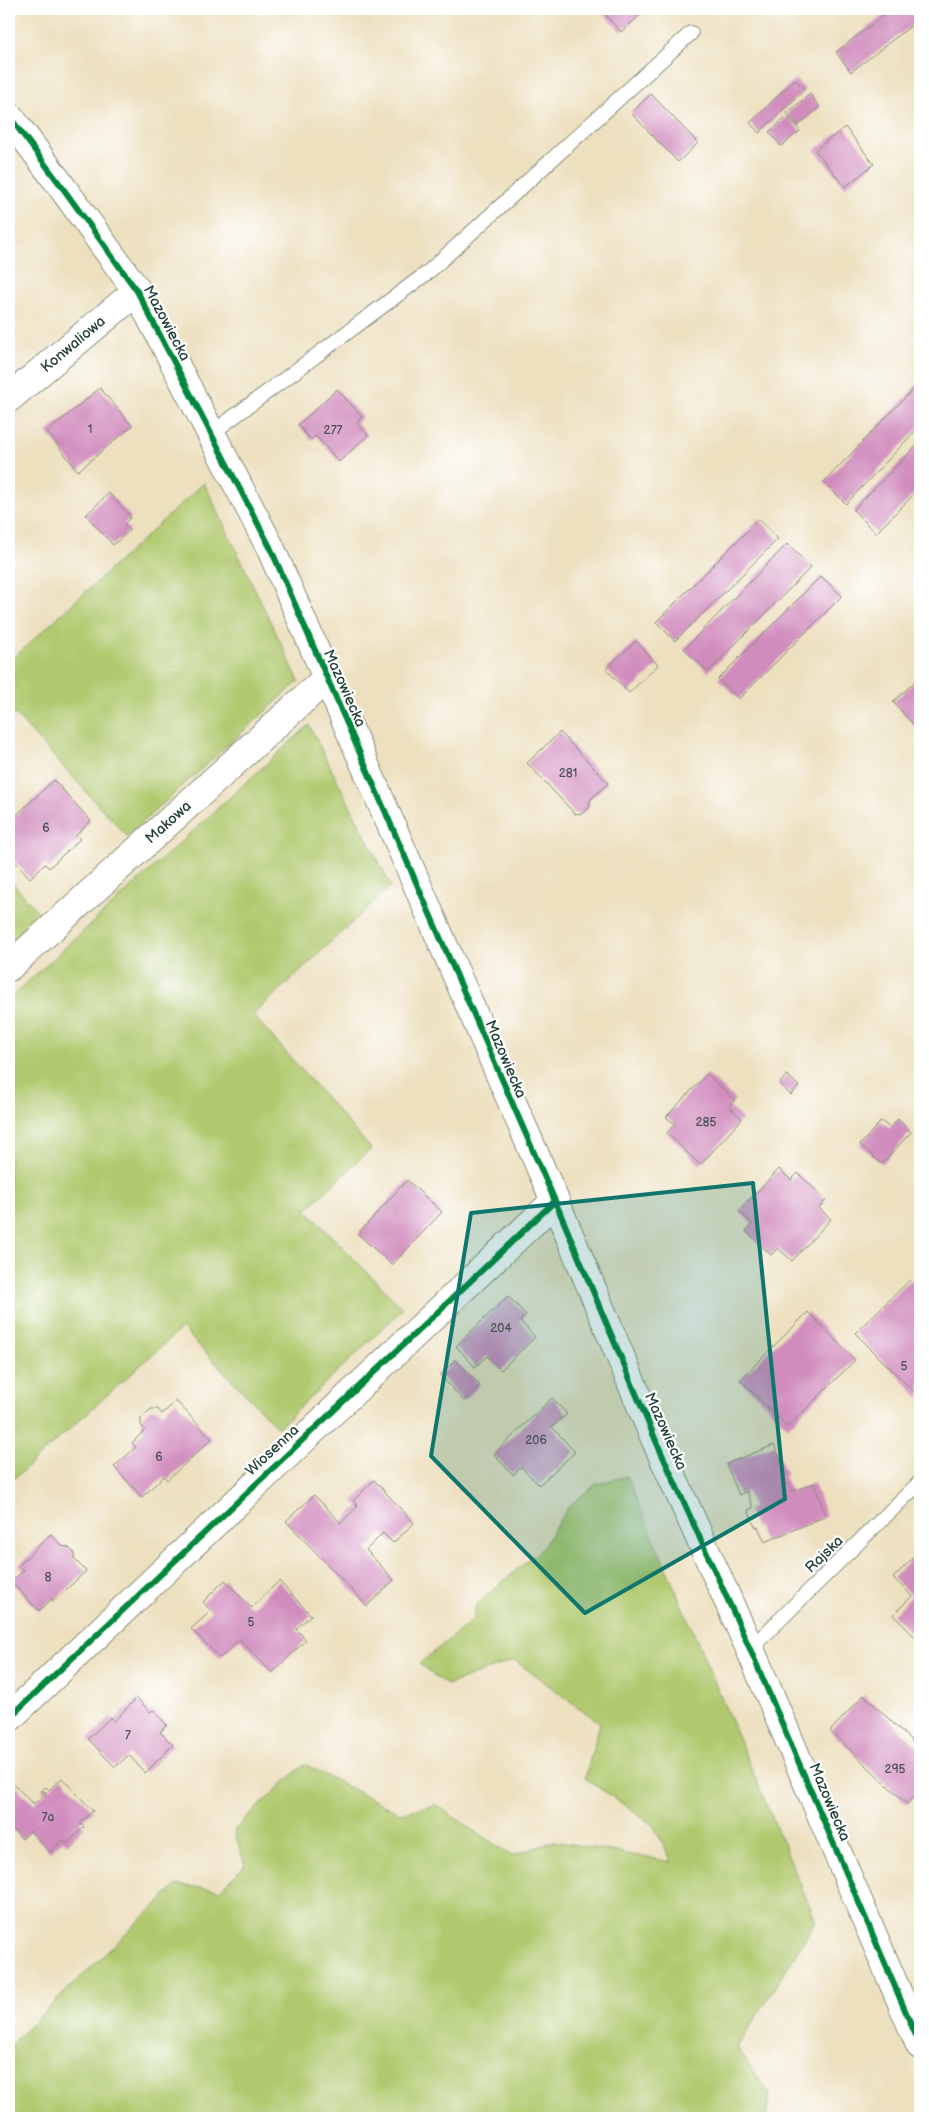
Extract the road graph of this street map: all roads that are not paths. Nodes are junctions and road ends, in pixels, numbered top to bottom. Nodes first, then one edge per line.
1 (691, 33) dead end
2 (9, 116) edge
3 (137, 291) junction
4 (9, 398) edge
5 (212, 433) junction
6 (327, 678) junction
7 (9, 967) edge
8 (554, 1201) junction
9 (920, 1482) edge
10 (750, 1649) junction
11 (9, 1718) edge
12 (920, 2045) edge

1 - 5 lane
2 - 3 street, Mazowiecka
3 - 4 street, Konwaliowa
3 - 5 street, Mazowiecka
5 - 6 street, Mazowiecka
6 - 7 street, Makowa
6 - 8 street, Mazowiecka
8 - 10 street, Mazowiecka
8 - 11 street, Wiosenna
9 - 10 lane, Rajska
10 - 12 street, Mazowiecka

